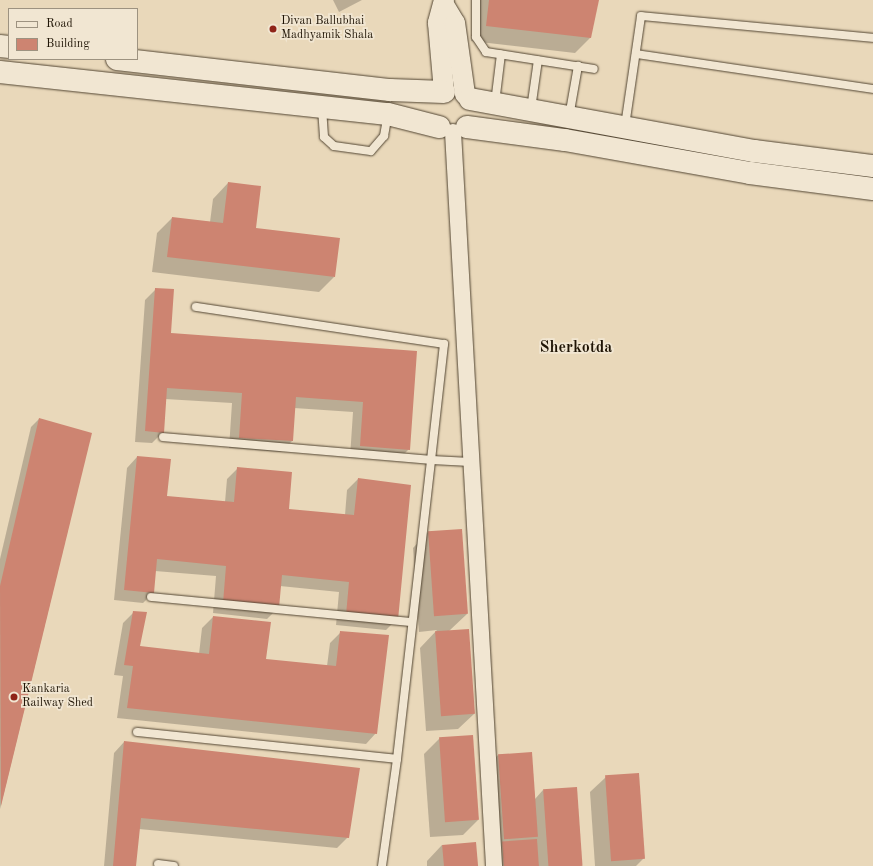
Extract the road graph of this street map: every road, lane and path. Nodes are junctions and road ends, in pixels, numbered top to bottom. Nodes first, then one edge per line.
1 (476, 0) edge
2 (444, 3) edge
3 (873, 38) edge
4 (501, 54) junction
5 (636, 54) junction
6 (126, 60) edge
7 (538, 60) junction
8 (578, 66) junction
9 (594, 69) dead end
10 (0, 72) edge
11 (873, 89) edge
12 (460, 95) junction
13 (494, 103) junction
14 (322, 106) junction
15 (530, 110) junction
16 (388, 114) junction
17 (569, 118) junction
18 (624, 127) junction
19 (453, 129) junction
20 (873, 166) edge
21 (873, 189) edge
22 (196, 308) dead end
23 (163, 438) dead end
24 (431, 460) junction
25 (472, 462) junction
26 (151, 598) dead end
27 (412, 622) junction
28 (136, 732) dead end
29 (397, 759) junction
30 (158, 864) dead end
31 (174, 866) edge
32 (382, 866) edge
33 (494, 866) edge

1 - 4 lane
2 - 12 street
3 - 5 lane
4 - 7 lane
4 - 13 lane
5 - 11 lane
5 - 18 lane
6 - 12 main road
7 - 8 lane
7 - 15 lane
8 - 9 lane
8 - 17 lane
10 - 14 main road
12 - 13 main road
12 - 19 main road
12 - 19 main road
13 - 15 main road
14 - 16 main road
14 - 16 lane
15 - 17 main road
16 - 19 main road
17 - 18 main road
18 - 20 main road
19 - 21 main road
19 - 25 street
22 - 24 lane
23 - 24 lane
24 - 25 lane
24 - 27 lane
25 - 33 street
26 - 27 lane
27 - 29 lane
28 - 29 lane
29 - 32 lane
30 - 31 lane

